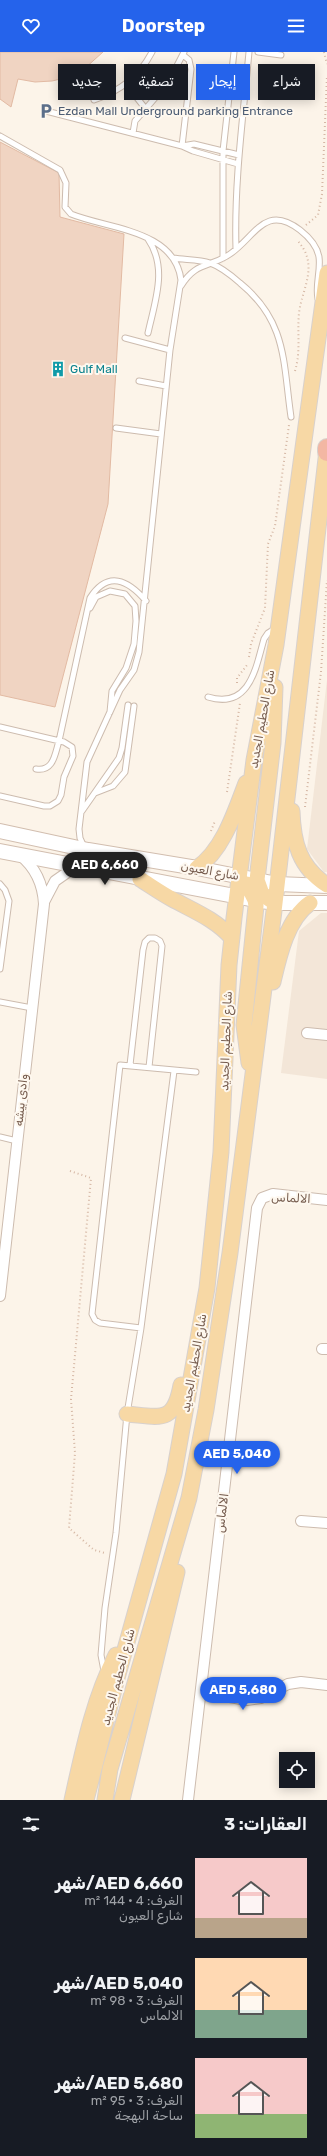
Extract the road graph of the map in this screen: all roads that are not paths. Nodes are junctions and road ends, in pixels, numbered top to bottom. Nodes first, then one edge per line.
1 (152, 52) edge
2 (234, 52) edge
3 (249, 52) edge
4 (258, 52) edge
5 (184, 54) edge
6 (281, 55) dead end
7 (144, 64) edge
8 (139, 100) edge
9 (145, 108) junction
10 (46, 111) dead end
11 (133, 133) junction
12 (0, 136) edge
13 (182, 146) junction
14 (223, 151) junction
15 (239, 155) junction
16 (222, 160) junction
17 (238, 164) junction
18 (148, 239) junction
19 (236, 250) junction
20 (173, 258) junction
21 (223, 258) junction
22 (209, 263) junction
23 (327, 273) edge
24 (180, 287) junction
25 (322, 311) junction
26 (148, 333) dead end
27 (125, 338) dead end
28 (170, 350) junction
29 (139, 381) dead end
30 (166, 386) junction
31 (291, 418) road end
32 (116, 428) dead end
33 (161, 434) junction
34 (327, 450) edge
35 (146, 600) junction
36 (87, 612) junction
37 (279, 627) junction
38 (276, 646) junction
39 (208, 697) dead end
40 (128, 705) dead end
41 (134, 706) dead end
42 (110, 713) junction
43 (0, 727) edge
44 (59, 741) junction
45 (254, 760) junction
46 (36, 770) dead end
47 (288, 777) junction
48 (95, 794) junction
49 (0, 796) edge
50 (80, 815) junction
51 (0, 831) edge
52 (88, 850) junction
53 (0, 851) edge
54 (20, 855) junction
55 (75, 867) junction
56 (197, 868) junction
57 (240, 876) junction
58 (140, 879) junction
59 (257, 880) junction
60 (0, 884) edge
61 (277, 884) junction
62 (327, 885) edge
63 (236, 896) junction
64 (255, 900) junction
65 (275, 903) junction
66 (310, 903) junction
67 (44, 904) junction
68 (327, 904) edge
69 (232, 938) junction
70 (2, 943) edge
71 (0, 969) edge
72 (0, 1002) edge
73 (32, 1008) junction
74 (260, 1012) junction
75 (307, 1033) dead end
76 (327, 1035) edge
77 (130, 1065) junction
78 (149, 1067) junction
79 (174, 1071) junction
80 (196, 1072) dead end
81 (252, 1072) junction
82 (0, 1138) edge
83 (17, 1141) junction
84 (327, 1200) edge
85 (4, 1215) edge
86 (207, 1288) junction
87 (0, 1296) edge
88 (141, 1328) junction
89 (127, 1414) junction
90 (184, 1516) junction
91 (301, 1521) dead end
92 (327, 1523) edge
93 (130, 1632) junction
94 (105, 1678) junction
95 (327, 1685) edge
96 (201, 1692) junction
97 (72, 1800) edge
98 (86, 1800) edge
99 (105, 1800) edge
100 (122, 1800) edge
101 (188, 1800) edge

1 - 7 lane
2 - 14 lane
3 - 15 lane
4 - 6 lane
5 - 9 lane
5 - 13 lane
8 - 9 lane
9 - 11 lane
10 - 11 lane
11 - 13 lane
12 - 18 lane
13 - 14 lane
13 - 16 lane
14 - 15 lane
14 - 16 lane
15 - 17 lane
16 - 17 lane
16 - 21 lane
17 - 19 lane
18 - 20 lane
18 - 26 lane
19 - 21 lane
19 - 25 lane
20 - 22 lane
20 - 24 lane
21 - 22 lane
22 - 24 lane
22 - 31 lane
23 - 25 main road, شارع الحطيم الجديد
24 - 28 lane
25 - 37 main road, شارع الحطيم الجديد
27 - 28 lane
28 - 30 lane
29 - 30 lane
30 - 33 lane
32 - 33 lane
33 - 35 lane
34 - 47 main road, شارع الحطيم الجديد
35 - 36 lane
35 - 42 lane
36 - 42 lane
36 - 44 lane
37 - 38 main road, شارع الحطيم الجديد
37 - 39 lane
38 - 45 main road, شارع الحطيم الجديد
38 - 59 main road
40 - 48 lane
41 - 48 lane
42 - 50 lane
43 - 44 lane
44 - 46 lane
44 - 49 lane
45 - 56 main road
45 - 57 main road, شارع الحطيم الجديد
47 - 61 main road, شارع الحطيم الجديد
47 - 62 main road
48 - 50 lane
50 - 52 lane
51 - 52 main road, شارع العيون
52 - 56 main road, شارع العيون
53 - 54 main road, شارع العيون
54 - 55 main road, شارع العيون
54 - 67 street, وادى بيشه
55 - 58 main road, شارع العيون
55 - 67 street, وادى بيشه
56 - 57 main road, شارع العيون
57 - 59 main road, شارع العيون
57 - 63 main road, شارع الحطيم الجديد
57 - 64 main road
58 - 63 main road, شارع العيون
58 - 69 main road
59 - 61 main road, شارع العيون
59 - 65 main road
60 - 70 lane
61 - 62 main road, شارع العيون
61 - 65 main road, شارع الحطيم الجديد
63 - 64 main road, شارع العيون
63 - 69 main road, شارع الحطيم الجديد
64 - 65 main road, شارع العيون
64 - 81 main road
65 - 66 main road, شارع العيون
65 - 74 main road, شارع الحطيم الجديد
66 - 68 main road, شارع العيون
66 - 74 main road
67 - 73 street, وادى بيشه
69 - 86 main road, شارع الحطيم الجديد
70 - 71 lane
72 - 73 lane
73 - 83 street, وادى بيشه
74 - 81 main road, شارع الحطيم الجديد
75 - 76 street
77 - 78 lane
77 - 78 lane
77 - 88 lane
78 - 79 lane
79 - 80 lane
79 - 88 lane
81 - 90 main road, شارع الحطيم الجديد
82 - 83 lane
83 - 85 street, وادى بيشه
84 - 96 street, الالماس
85 - 87 street, وادى بيشه
86 - 89 main road
86 - 93 main road, شارع الحطيم الجديد
88 - 89 lane
89 - 94 lane
90 - 99 main road, شارع الحطيم الجديد
90 - 100 main road
91 - 92 street
93 - 94 main road
93 - 98 main road, شارع الحطيم الجديد
94 - 97 main road
95 - 96 street
96 - 101 street, الالماس

